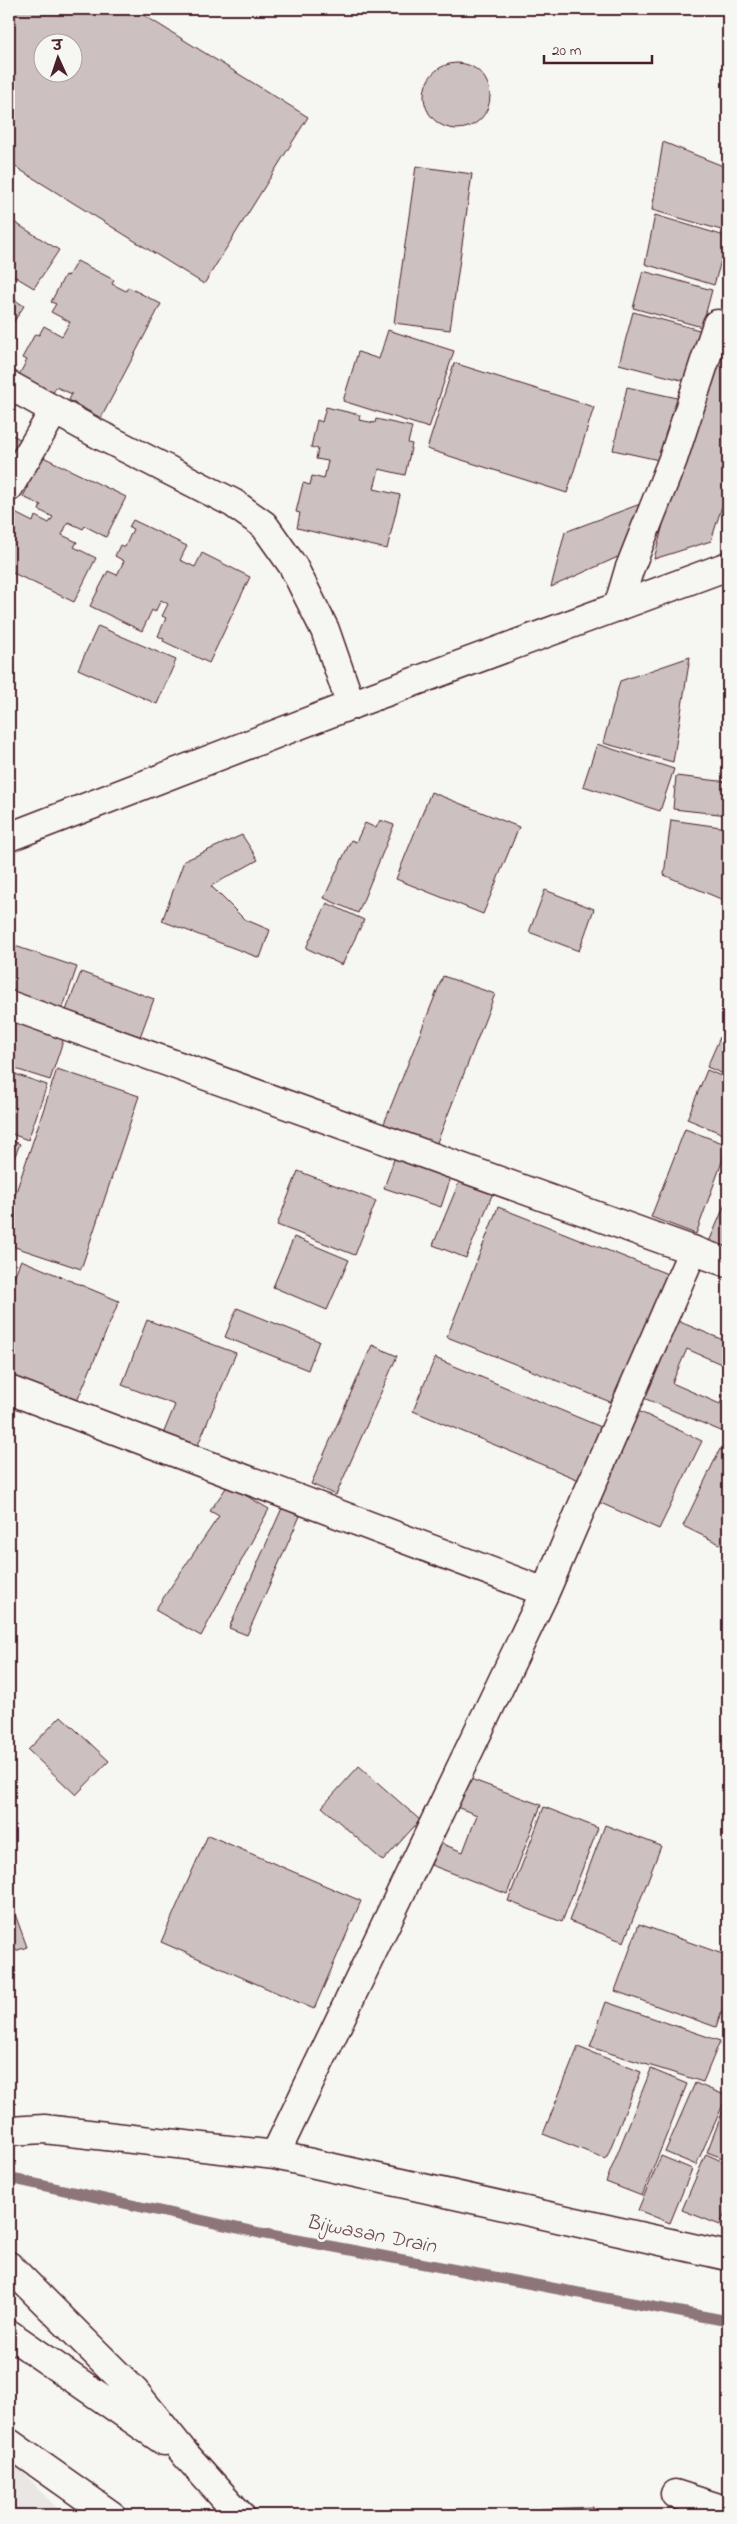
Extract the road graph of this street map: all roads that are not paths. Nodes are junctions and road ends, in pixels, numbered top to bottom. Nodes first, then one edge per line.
1 (717, 324) dead end
2 (9, 384) edge
3 (54, 411) junction
4 (9, 487) edge
5 (727, 563) edge
6 (618, 607) junction
7 (351, 705) junction
8 (9, 837) edge
9 (9, 1005) edge
10 (693, 1250) junction
11 (728, 1264) edge
12 (9, 1390) edge
13 (546, 1592) junction
14 (9, 2131) edge
15 (275, 2155) junction
16 (725, 2249) edge
17 (9, 2266) edge
18 (9, 2334) edge
19 (9, 2443) edge
20 (185, 2454) junction
21 (675, 2494) dead end
22 (728, 2512) edge
23 (111, 2515) edge
24 (240, 2515) edge

1 - 6 street
2 - 3 street
3 - 4 street
3 - 7 street
5 - 6 street
6 - 7 street
7 - 8 street
9 - 10 street
10 - 11 street
10 - 13 street
12 - 13 street
13 - 15 street
14 - 15 street
15 - 16 street
17 - 20 street
18 - 20 street
19 - 23 street
20 - 24 street
21 - 22 street

